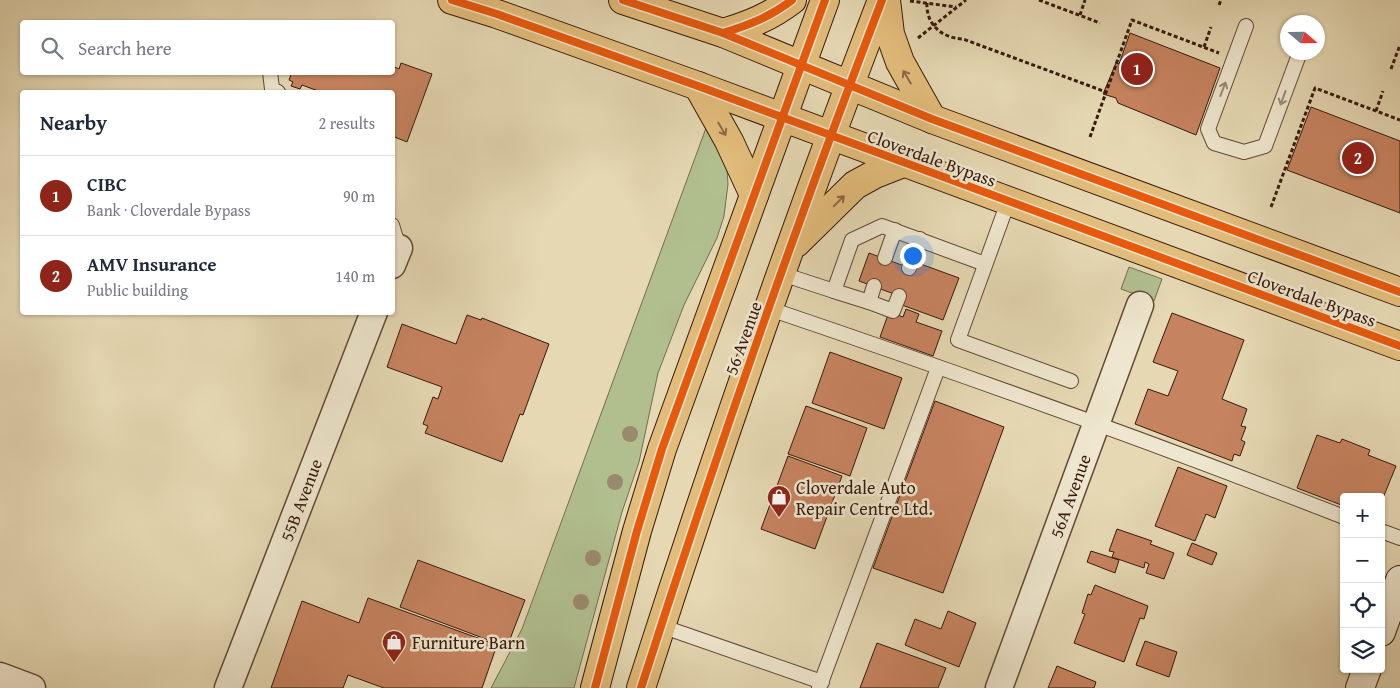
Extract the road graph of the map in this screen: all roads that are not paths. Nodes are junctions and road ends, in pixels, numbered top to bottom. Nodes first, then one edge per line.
1 (452, 0) edge
2 (623, 0) edge
3 (792, 0) edge
4 (824, 0) edge
5 (882, 0) edge
6 (898, 1) edge
7 (1246, 26) dead end
8 (723, 33) junction
9 (1297, 60) edge
10 (802, 65) junction
11 (270, 75) edge
12 (850, 84) junction
13 (698, 86) junction
14 (274, 90) edge
15 (782, 118) junction
16 (932, 119) junction
17 (831, 136) junction
18 (903, 163) junction
19 (754, 195) junction
20 (1008, 202) junction
21 (895, 230) junction
22 (920, 239) junction
23 (791, 248) junction
24 (885, 258) dead end
25 (985, 264) junction
26 (909, 268) dead end
27 (782, 274) junction
28 (874, 286) dead end
29 (834, 291) junction
30 (1400, 292) edge
31 (899, 296) dead end
32 (868, 302) junction
33 (1140, 305) dead end
34 (770, 309) junction
35 (373, 315) edge
36 (1400, 346) edge
37 (938, 368) junction
38 (1072, 381) dead end
39 (1096, 425) junction
40 (1340, 516) edge
41 (1385, 532) edge
42 (1400, 538) edge
43 (1400, 580) edge
44 (661, 626) junction
45 (1389, 626) edge
46 (1366, 673) edge
47 (0, 676) edge
48 (820, 685) edge
49 (32, 688) edge
50 (228, 688) edge
51 (594, 688) edge
52 (640, 688) edge
53 (999, 688) edge
54 (1360, 688) edge

1 - 13 highway, Cloverdale Bypass
2 - 8 highway, Cloverdale Bypass
3 - 8 highway
4 - 10 highway
5 - 12 highway, 56 Avenue
16 -> 6 highway
9 -> 7 lane
8 - 10 highway, Cloverdale Bypass
10 - 12 highway, Cloverdale Bypass
10 - 15 highway
11 - 14 lane
12 - 16 highway, Cloverdale Bypass
12 - 17 highway, 56 Avenue
13 - 15 highway, Cloverdale Bypass
13 -> 19 highway
15 - 17 highway, Cloverdale Bypass
15 - 19 highway
16 - 30 highway, Cloverdale Bypass
17 - 18 highway, Cloverdale Bypass
17 - 23 highway, 56 Avenue
18 - 20 highway, Cloverdale Bypass
23 -> 18 highway
19 - 51 highway
20 - 25 lane
20 - 36 highway, Cloverdale Bypass
21 - 22 lane
21 - 24 lane
21 - 29 lane
22 - 25 lane
22 - 26 lane
23 - 27 highway, 56 Avenue
25 - 38 lane
27 - 29 lane
27 - 34 highway, 56 Avenue
28 - 32 lane
29 - 32 lane
31 - 32 lane
33 - 39 street, 56A Avenue
34 - 37 lane
34 - 44 highway, 56 Avenue
35 - 50 street, 55B Avenue
37 - 39 lane
37 - 48 lane
39 - 40 lane
39 - 53 street, 56A Avenue
41 - 42 lane
43 - 45 street
44 - 48 lane
44 - 52 highway, 56 Avenue
46 - 54 street
47 - 49 street

